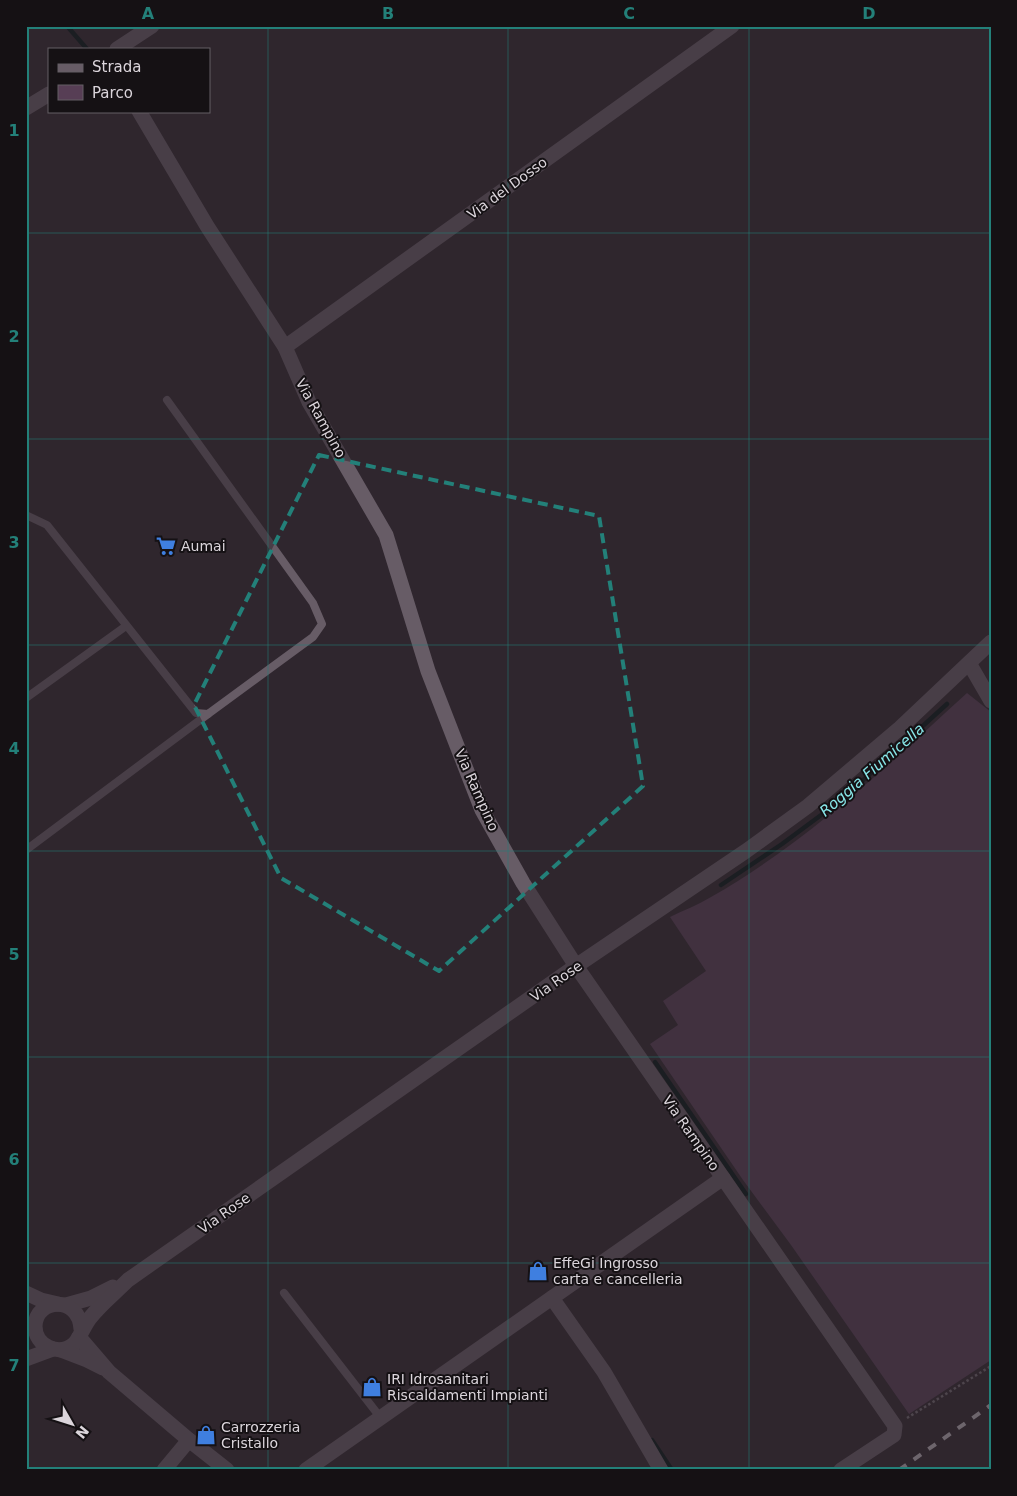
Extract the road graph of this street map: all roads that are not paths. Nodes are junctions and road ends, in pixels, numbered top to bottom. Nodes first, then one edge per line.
1 (152, 26) edge
2 (730, 28) edge
3 (119, 48) edge
4 (48, 95) edge
5 (26, 108) edge
6 (140, 112) edge
7 (284, 347) junction
8 (167, 400) dead end
9 (26, 515) edge
10 (126, 626) junction
11 (991, 642) edge
12 (968, 663) junction
13 (26, 698) edge
14 (991, 701) edge
15 (208, 714) junction
16 (26, 850) edge
17 (576, 966) junction
18 (723, 1178) junction
19 (128, 1280) junction
20 (26, 1293) edge
21 (284, 1293) dead end
22 (552, 1298) junction
23 (63, 1305) junction
24 (26, 1308) edge
25 (33, 1333) edge
26 (80, 1333) junction
27 (57, 1350) junction
28 (26, 1359) edge
29 (109, 1372) junction
30 (380, 1416) junction
31 (189, 1440) junction
32 (164, 1470) edge
33 (227, 1470) edge
34 (306, 1470) edge
35 (661, 1470) edge
36 (841, 1470) edge

1 - 3 street
2 - 7 street, Via del Dosso
4 - 5 street
6 - 7 street, Via Rampino
7 - 17 street, Via Rampino
8 - 15 lane
9 - 10 lane
10 - 13 lane
10 - 15 lane
11 - 12 street, Via Rose
12 - 14 street
12 - 17 street, Via Rose
15 - 16 lane
17 - 18 street, Via Rampino
17 - 19 street, Via Rose
18 - 22 street
18 - 36 street, Via Rampino
19 - 23 street, Via Rose
19 - 26 street, Via Rose
20 - 23 street
21 - 30 lane
22 - 30 street
22 - 35 street
23 - 25 street
23 - 26 street
24 - 25 street
25 - 27 street
26 - 27 street
26 - 29 street
27 - 28 street
27 - 29 street
29 - 31 street
30 - 34 street
31 - 32 street
31 - 33 street

